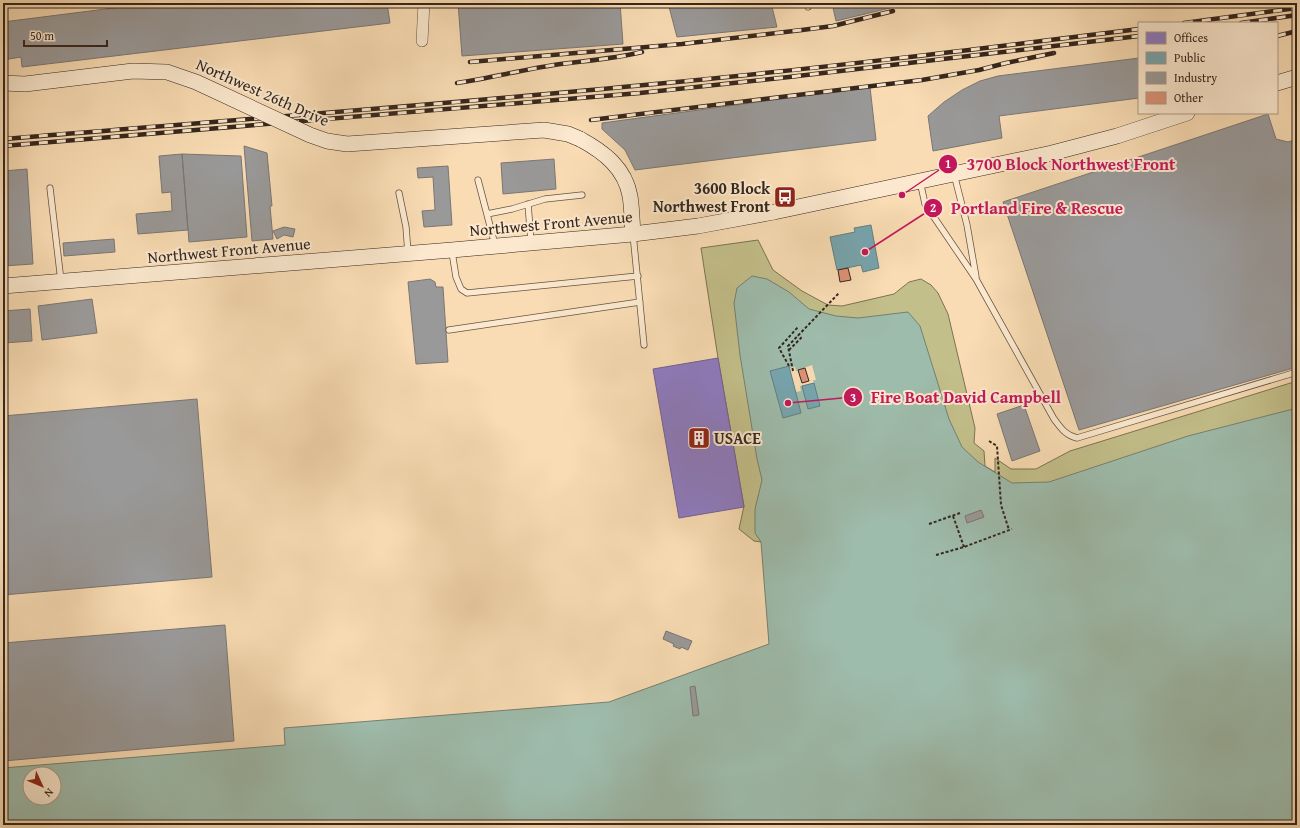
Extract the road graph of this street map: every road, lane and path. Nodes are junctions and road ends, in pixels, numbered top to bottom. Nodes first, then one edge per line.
1 (424, 3) edge
2 (422, 41) dead end
3 (1297, 77) edge
4 (3, 83) edge
5 (1278, 83) edge
6 (1184, 114) edge
7 (954, 174) junction
8 (478, 180) dead end
9 (920, 181) junction
10 (50, 188) dead end
11 (399, 192) dead end
12 (582, 195) dead end
13 (528, 204) junction
14 (487, 214) junction
15 (633, 234) junction
16 (531, 242) junction
17 (496, 246) junction
18 (452, 250) junction
19 (408, 253) junction
20 (638, 276) junction
21 (976, 280) junction
22 (61, 281) junction
23 (3, 286) edge
24 (839, 293) dead end
25 (640, 302) junction
26 (798, 327) dead end
27 (450, 330) dead end
28 (798, 335) junction
29 (644, 346) dead end
30 (789, 350) junction
31 (789, 366) dead end
32 (793, 371) dead end
33 (1297, 372) edge
34 (989, 441) dead end
35 (960, 513) dead end
36 (953, 516) junction
37 (929, 524) dead end
38 (1012, 529) dead end
39 (1009, 530) junction
40 (964, 547) junction
41 (936, 555) dead end

1 - 2 street
3 - 5 main road
4 - 15 main road, Northwest 26th Drive, bridge
6 - 7 main road, Northwest Front Avenue
7 - 9 main road, Northwest Front Avenue
7 - 21 lane
8 - 14 lane
9 - 15 main road, Northwest Front Avenue
9 - 21 lane
10 - 22 lane
11 - 19 lane
12 - 13 lane
13 - 14 lane
13 - 16 lane
14 - 17 lane
15 - 16 main road, Northwest Front Avenue
15 - 20 lane
16 - 17 main road, Northwest Front Avenue
17 - 18 main road, Northwest Front Avenue
18 - 19 main road, Northwest Front Avenue
18 - 20 lane
19 - 22 main road, Northwest Front Avenue
20 - 25 lane
21 - 33 lane
22 - 23 main road, Northwest Front Avenue
24 - 28 path
25 - 27 lane
25 - 29 lane
26 - 31 path
28 - 30 path
28 - 30 path
30 - 32 path
34 - 39 path
35 - 36 path
36 - 37 path
36 - 40 path
38 - 39 path
39 - 40 path
40 - 41 path

